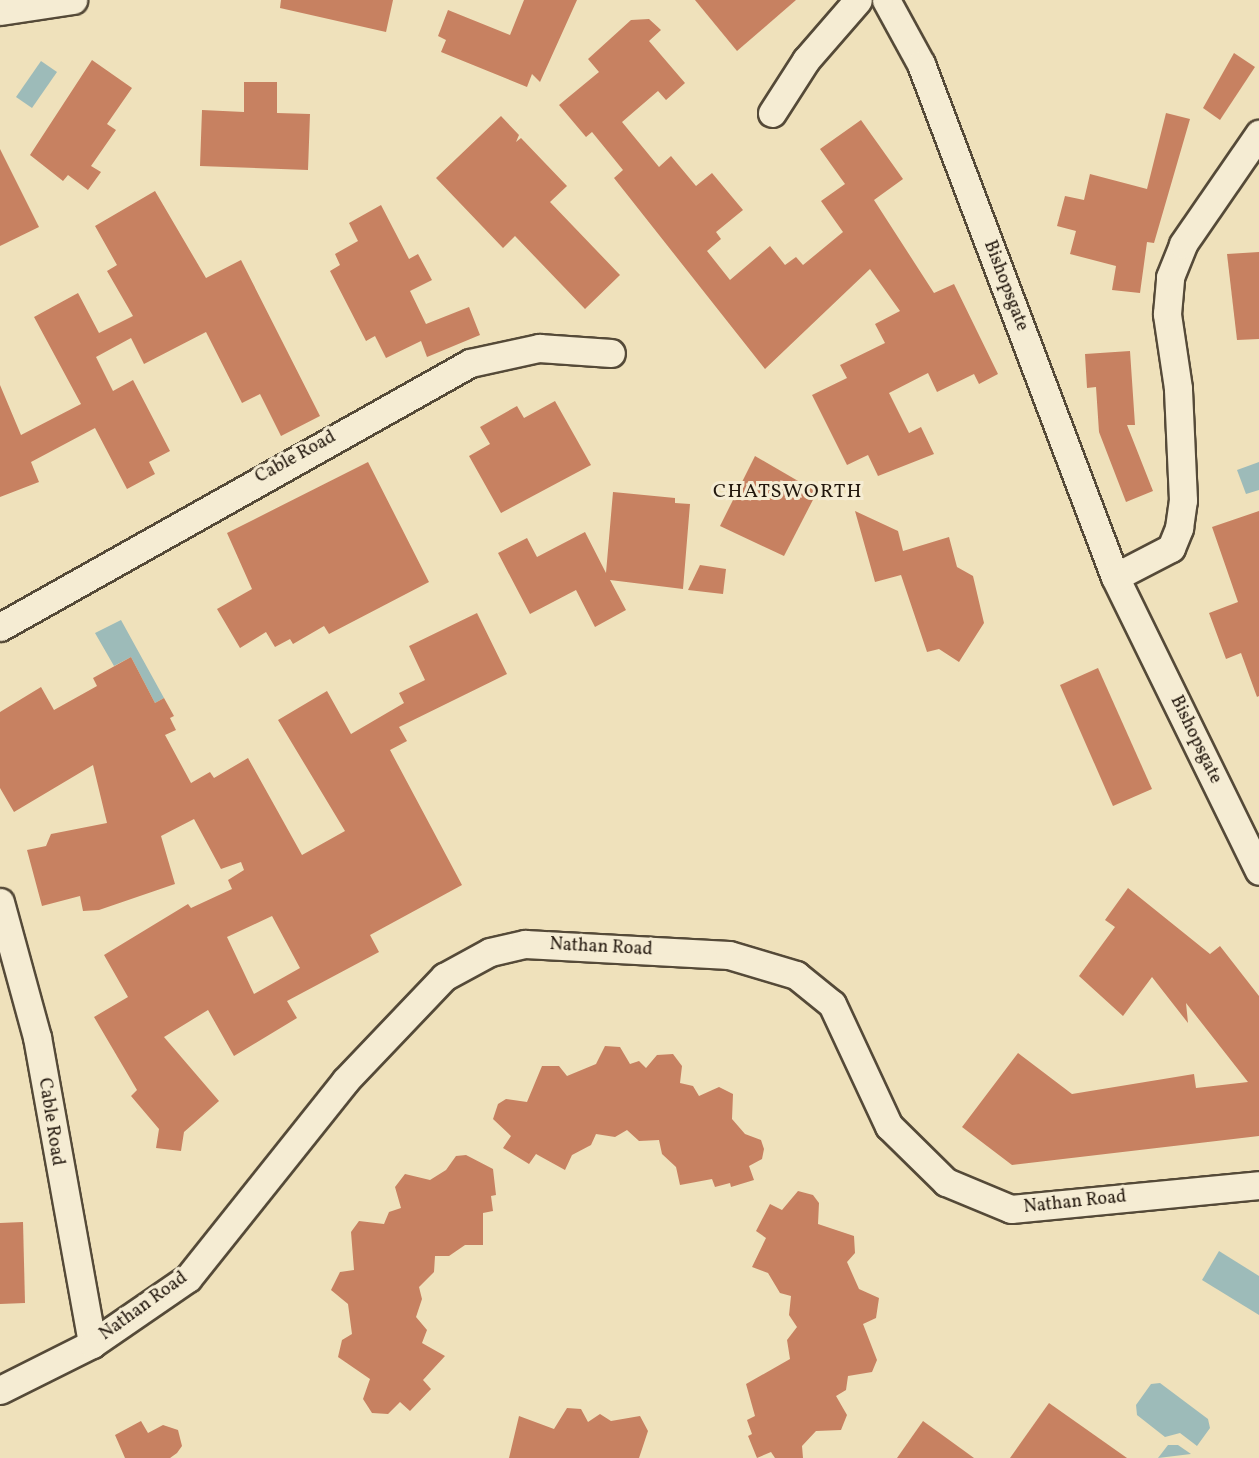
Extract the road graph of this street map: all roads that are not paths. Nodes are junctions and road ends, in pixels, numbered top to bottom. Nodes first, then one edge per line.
1 (73, 0) edge
2 (858, 0) edge
3 (886, 0) edge
4 (0, 12) edge
5 (772, 113) dead end
6 (1259, 134) edge
7 (611, 353) dead end
8 (1115, 577) junction
9 (0, 627) edge
10 (1259, 871) edge
11 (0, 903) edge
12 (1259, 1185) edge
13 (92, 1344) junction
14 (0, 1390) edge

1 - 4 street
2 - 5 street
3 - 8 street, Bishopsgate
6 - 8 street
7 - 9 street, Cable Road
8 - 10 street, Bishopsgate
11 - 13 street, Cable Road
12 - 13 street, Nathan Road
13 - 14 street, Nathan Road

